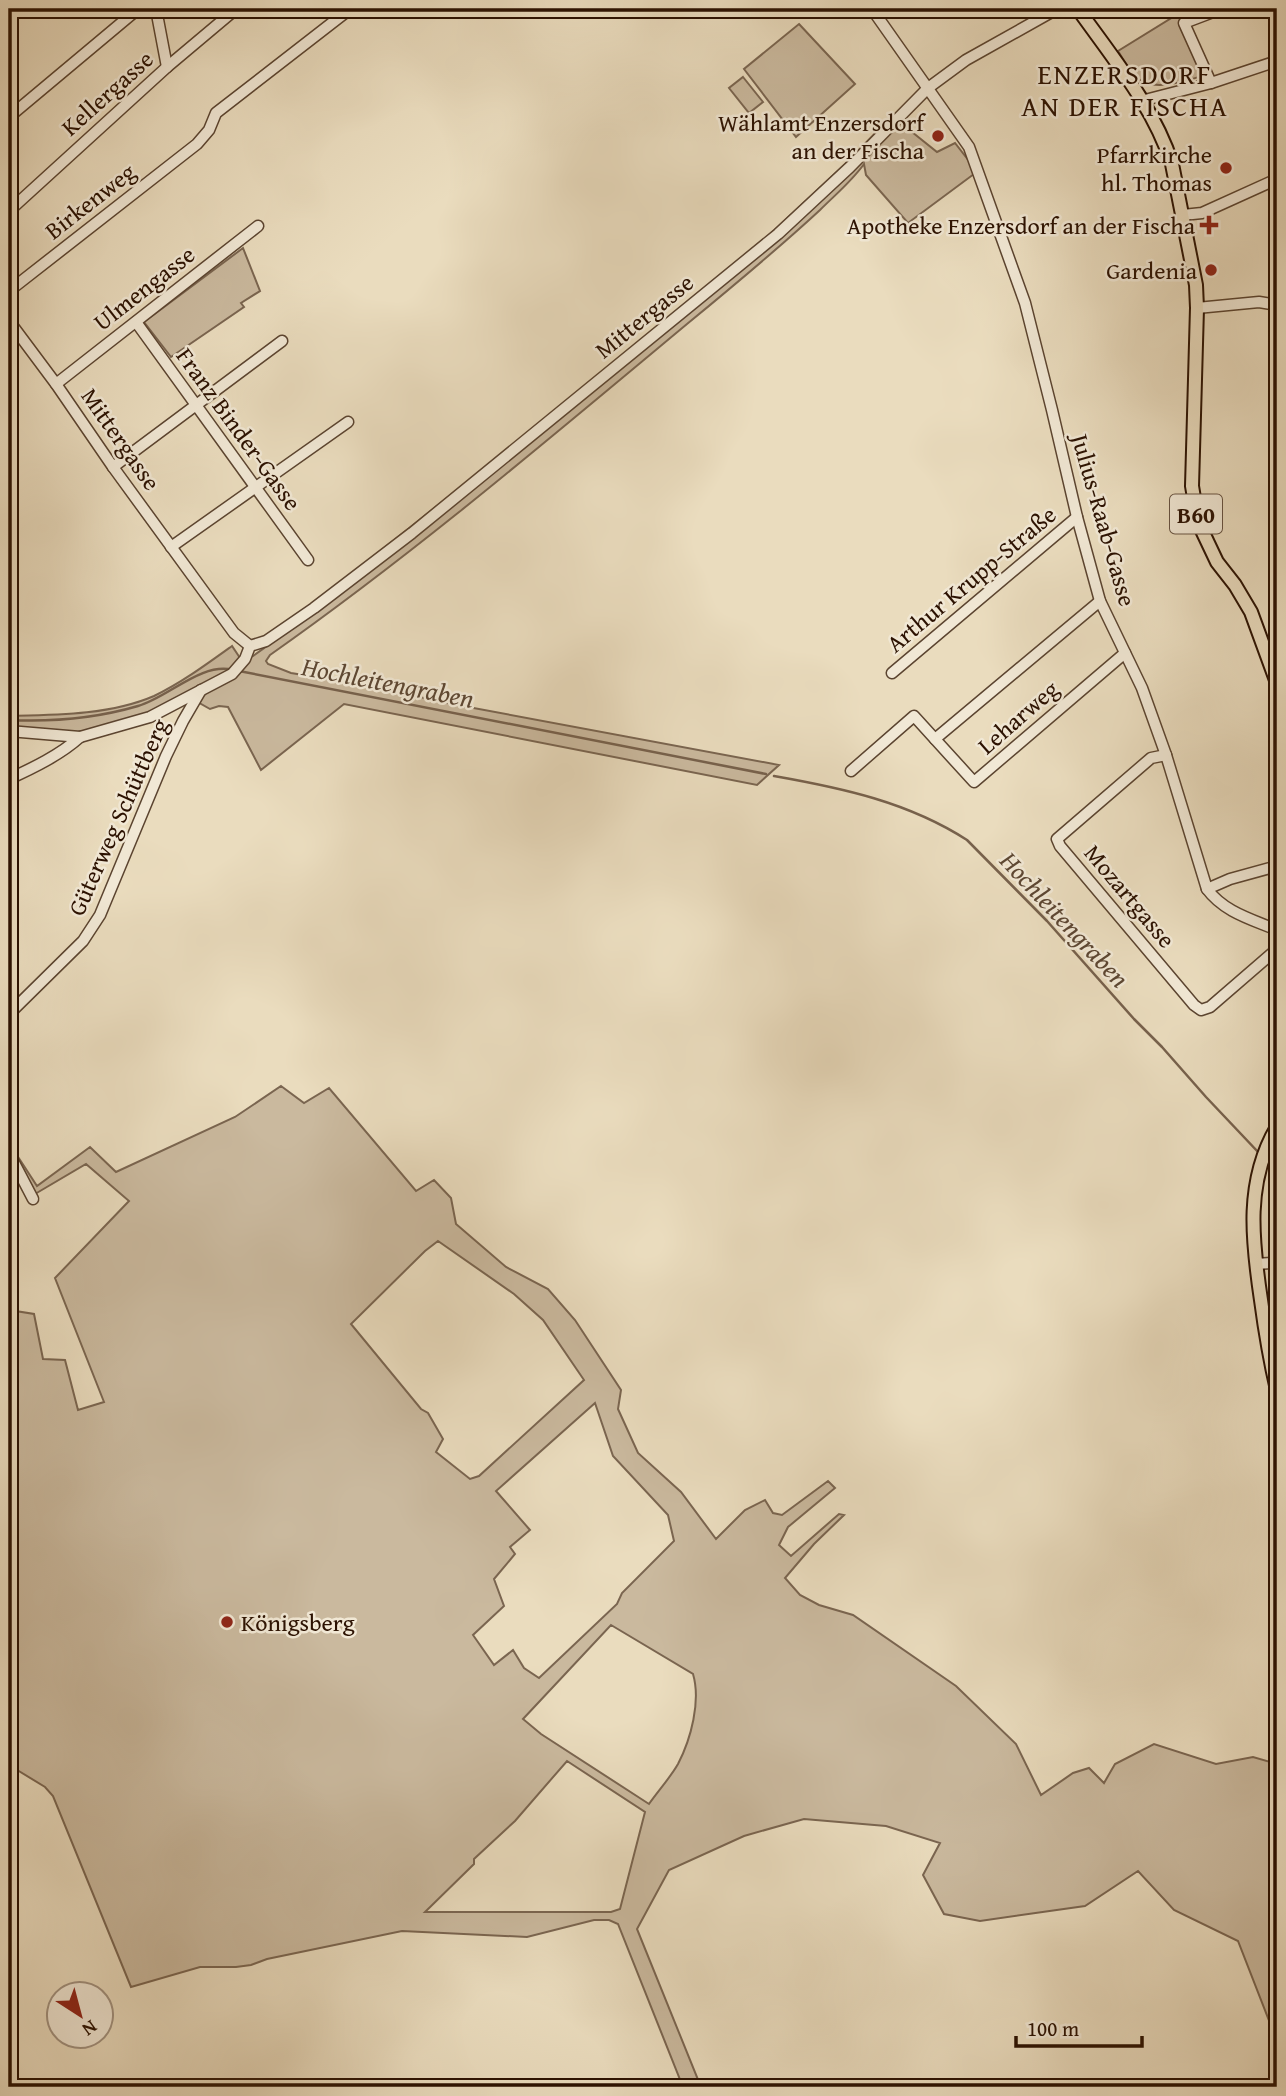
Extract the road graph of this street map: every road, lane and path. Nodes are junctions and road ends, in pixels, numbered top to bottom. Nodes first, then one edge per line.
1 (138, 9) edge
2 (156, 9) edge
3 (236, 9) edge
4 (351, 9) edge
5 (872, 9) edge
6 (1057, 9) edge
7 (1078, 9) edge
8 (1221, 9) edge
9 (1277, 61) edge
10 (167, 68) junction
11 (1211, 83) junction
12 (928, 88) junction
13 (1141, 101) junction
14 (9, 117) edge
15 (1277, 179) edge
16 (9, 211) edge
17 (1183, 215) junction
18 (258, 226) dead end
19 (9, 291) edge
20 (1277, 305) edge
21 (1197, 308) junction
22 (9, 321) edge
23 (135, 322) junction
24 (282, 341) dead end
25 (57, 384) junction
26 (196, 406) junction
27 (348, 422) dead end
28 (113, 467) junction
29 (255, 487) junction
30 (1077, 517) junction
31 (171, 547) junction
32 (308, 560) dead end
33 (1100, 601) junction
34 (250, 646) junction
35 (1125, 653) junction
36 (892, 673) dead end
37 (1277, 683) edge
38 (202, 690) junction
39 (176, 704) junction
40 (183, 722) junction
41 (9, 731) edge
42 (80, 737) junction
43 (935, 739) junction
44 (1166, 755) junction
45 (850, 771) dead end
46 (9, 779) edge
47 (1277, 866) edge
48 (1207, 889) junction
49 (1277, 930) edge
50 (1277, 949) edge
51 (9, 1018) edge
52 (1277, 1127) edge
53 (9, 1153) edge
54 (33, 1199) dead end
55 (1256, 1264) junction
56 (1277, 1266) edge
57 (1274, 1367) edge
58 (1277, 1390) edge

1 - 14 street
2 - 10 street
3 - 10 street, Kellergasse
4 - 19 street, Birkenweg
5 - 12 street, Julius-Raab-Gasse
6 - 12 street, Mittergasse
7 - 13 main road, B60
8 - 11 street
9 - 11 street
10 - 16 street, Kellergasse
11 - 13 street
12 - 30 street, Julius-Raab-Gasse
12 - 34 street, Mittergasse
13 - 17 main road, B60
15 - 17 street
17 - 21 main road, B60
18 - 23 street, Ulmengasse
20 - 21 street
21 - 37 main road, B60
22 - 25 street, Mittergasse
23 - 25 street, Ulmengasse
23 - 26 street, Franz Binder-Gasse
24 - 26 street
25 - 28 street, Mittergasse
26 - 28 street
26 - 29 street, Franz Binder-Gasse
27 - 29 street
28 - 31 street, Mittergasse
29 - 31 street
29 - 32 street, Franz Binder-Gasse
30 - 33 street, Julius-Raab-Gasse
30 - 36 street, Arthur Krupp-Straße
31 - 34 street, Mittergasse
33 - 35 street, Julius-Raab-Gasse
33 - 43 street
34 - 38 street
35 - 43 street, Leharweg
35 - 44 street, Julius-Raab-Gasse
38 - 39 street
38 - 40 street, Güterweg Schüttberg
39 - 40 street
39 - 42 street
40 - 51 street, Güterweg Schüttberg
41 - 42 street
42 - 46 street
43 - 45 street, Leharweg
44 - 48 street, Julius-Raab-Gasse
44 - 50 street, Mozartgasse
47 - 48 street
48 - 49 street
52 - 55 main road
53 - 54 street
55 - 56 street
55 - 57 main road
57 - 58 main road

